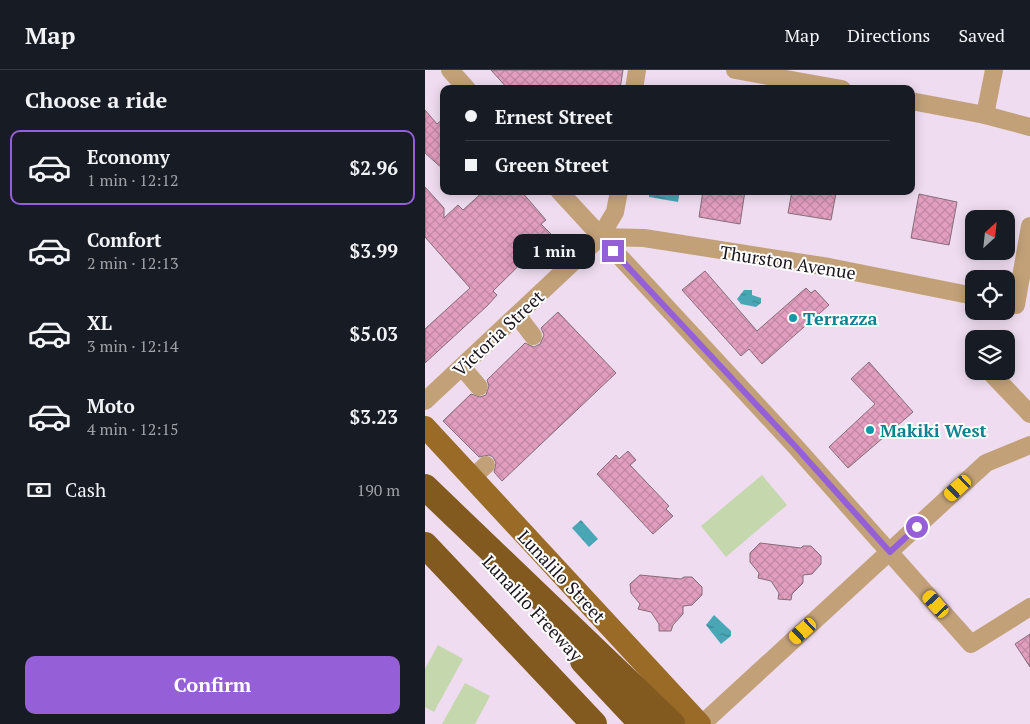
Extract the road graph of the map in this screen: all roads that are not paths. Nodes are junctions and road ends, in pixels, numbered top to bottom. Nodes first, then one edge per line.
1 (451, 70) edge
2 (637, 70) edge
3 (735, 70) edge
4 (994, 70) edge
5 (464, 85) edge
6 (635, 85) edge
7 (819, 85) edge
8 (915, 102) edge
9 (985, 115) junction
10 (1030, 127) edge
11 (563, 195) edge
12 (618, 195) edge
13 (1030, 226) edge
14 (600, 237) junction
15 (965, 294) edge
16 (1017, 305) edge
17 (517, 315) junction
18 (533, 336) dead end
19 (462, 367) junction
20 (998, 380) edge
21 (479, 387) dead end
22 (425, 401) edge
23 (1030, 414) edge
24 (425, 426) edge
25 (1030, 445) edge
26 (425, 487) edge
27 (425, 492) edge
28 (425, 545) edge
29 (890, 552) junction
30 (425, 572) edge
31 (1030, 607) edge
32 (505, 630) junction
33 (594, 724) edge
34 (642, 724) edge
35 (672, 724) edge
36 (701, 724) edge

1 - 5 street
2 - 6 street
3 - 7 street
4 - 9 street
8 - 9 street
9 - 10 street
11 - 14 street
12 - 14 street, Victoria Street
13 - 16 street
14 - 15 street, Thurston Avenue
14 - 17 street, Victoria Street
14 - 29 street
17 - 18 street
17 - 19 street, Victoria Street
19 - 21 street
19 - 22 street, Victoria Street
20 - 23 street
24 - 36 main road, Lunalilo Street
25 - 29 street
26 - 35 highway
27 - 34 highway, Lunalilo Freeway
28 - 32 highway, Lunalilo Freeway
29 - 31 street
29 - 36 street
30 - 32 highway
32 - 33 highway, Lunalilo Freeway

